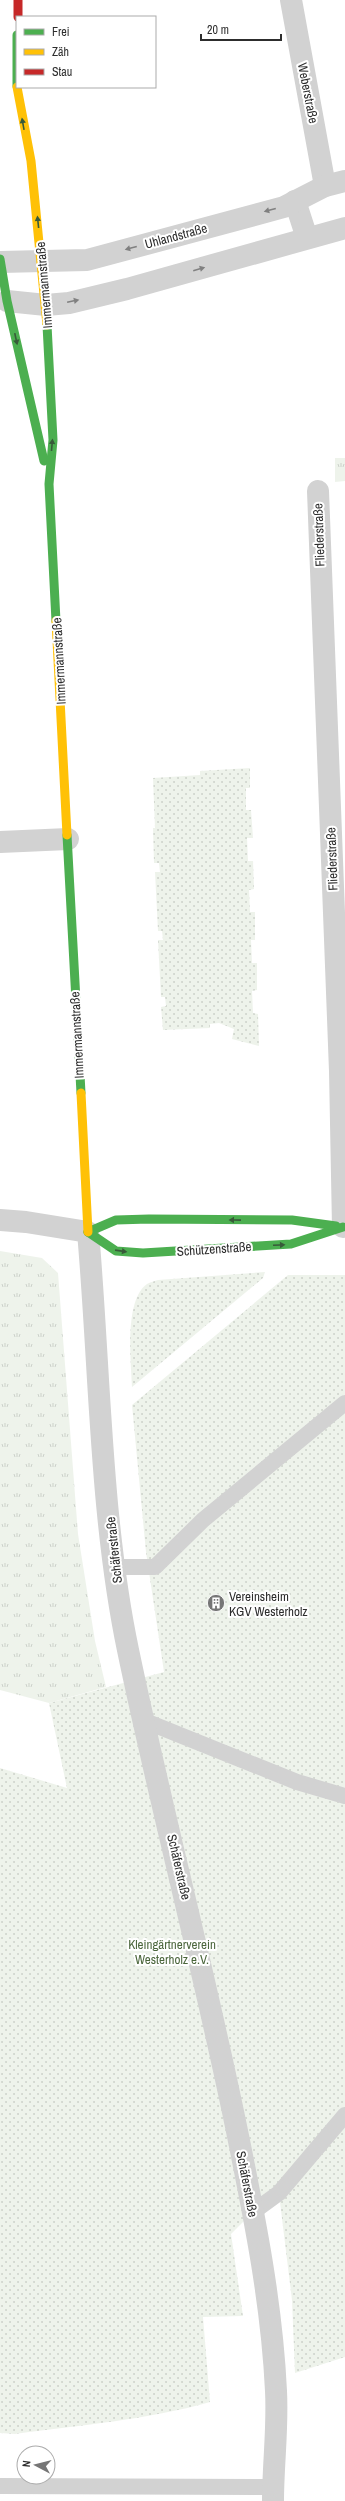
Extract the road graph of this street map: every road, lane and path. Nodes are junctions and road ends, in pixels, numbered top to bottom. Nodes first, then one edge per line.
1 (18, 0) edge
2 (291, 0) edge
3 (18, 16) edge
4 (17, 88) edge
5 (335, 183) edge
6 (295, 201) junction
7 (345, 228) edge
8 (307, 238) junction
9 (0, 259) edge
10 (42, 261) junction
11 (0, 262) edge
12 (3, 302) edge
13 (46, 305) junction
14 (49, 484) junction
15 (318, 491) dead end
16 (68, 839) junction
17 (0, 842) edge
18 (0, 1220) edge
19 (344, 1227) edge
20 (88, 1232) junction
21 (345, 1403) edge
22 (115, 1567) junction
23 (145, 1721) junction
24 (345, 1796) edge
25 (345, 2115) edge
26 (253, 2212) junction
27 (0, 2486) edge
28 (273, 2494) edge

1 - 3 street
2 - 5 street, Weberstraße
10 -> 4 street, Immermannstraße
5 - 6 street, Uhlandstraße
6 - 8 street
6 -> 10 street, Uhlandstraße
7 - 8 street
13 -> 8 street
9 - 11 street, Immermannstraße
10 - 11 street, Uhlandstraße
10 - 13 street, Immermannstraße
11 - 12 street, Immermannstraße
12 - 13 street
12 -> 14 street, Immermannstraße
14 -> 13 street, Immermannstraße
14 - 16 street, Immermannstraße
15 - 19 street, Fliederstraße
16 - 17 street
16 - 20 street, Immermannstraße
18 - 20 street, Schützenstraße
19 -> 20 street, Schützenstraße
20 -> 19 street, Schützenstraße
20 - 22 street, Schäferstraße
21 - 22 lane
22 - 23 street, Schäferstraße
23 - 24 lane
23 - 26 street, Schäferstraße
25 - 26 lane
26 - 28 street, Schäferstraße
27 - 28 lane

